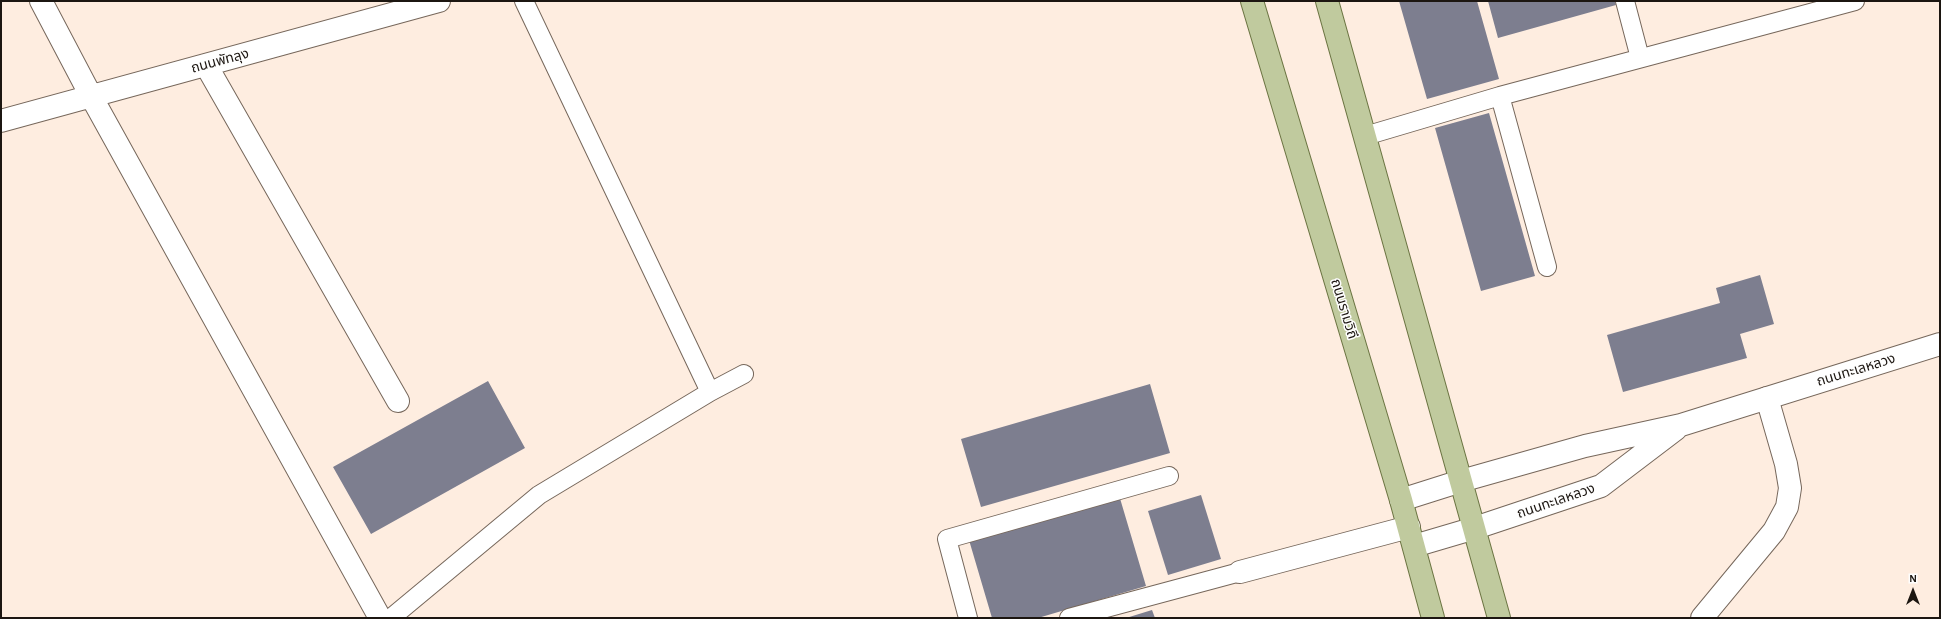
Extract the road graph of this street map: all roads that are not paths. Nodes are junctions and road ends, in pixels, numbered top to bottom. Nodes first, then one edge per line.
1 (41, 1) edge
2 (439, 1) edge
3 (524, 1) edge
4 (1252, 1) edge
5 (1327, 1) edge
6 (1625, 1) edge
7 (1855, 1) edge
8 (1640, 58) junction
9 (206, 65) junction
10 (91, 96) junction
11 (1500, 96) junction
12 (1, 120) edge
13 (1365, 136) junction
14 (1547, 267) dead end
15 (1940, 344) edge
16 (744, 374) dead end
17 (710, 392) junction
18 (1768, 398) junction
19 (398, 401) dead end
20 (1681, 425) junction
21 (1169, 476) dead end
22 (1461, 480) junction
23 (1401, 500) junction
24 (1475, 528) junction
25 (1412, 536) junction
26 (1240, 572) joint
27 (380, 618) edge
28 (392, 618) edge
29 (968, 618) edge
30 (1069, 618) edge
31 (1434, 618) edge
32 (1499, 618) edge
33 (1702, 618) edge

1 - 10 street
2 - 9 street, ถนนพัทลุง
3 - 17 lane
4 - 23 main road, ถนนรามวิถี
5 - 13 main road
6 - 8 lane
7 - 8 lane
8 - 11 lane
9 - 10 street, ถนนพัทลุง
9 - 19 street
10 - 12 street, ถนนพัทลุง
10 - 27 street
11 - 13 lane
11 - 14 lane
13 - 22 main road
15 - 18 street, ถนนทะเลหลวง
16 - 17 lane
17 - 28 lane
18 - 20 street, ถนนทะเลหลวง
18 - 33 street
20 - 22 street, ถนนทะเลหลวง
20 - 24 street, ถนนทะเลหลวง
21 - 29 lane
22 - 23 street, ถนนทะเลหลวง
22 - 24 main road
23 - 25 main road, ถนนรามวิถี
24 - 25 street, ถนนทะเลหลวง
24 - 32 main road
25 - 26 street, ถนนทะเลหลวง
25 - 31 main road, ถนนรามวิถี
26 - 30 lane

